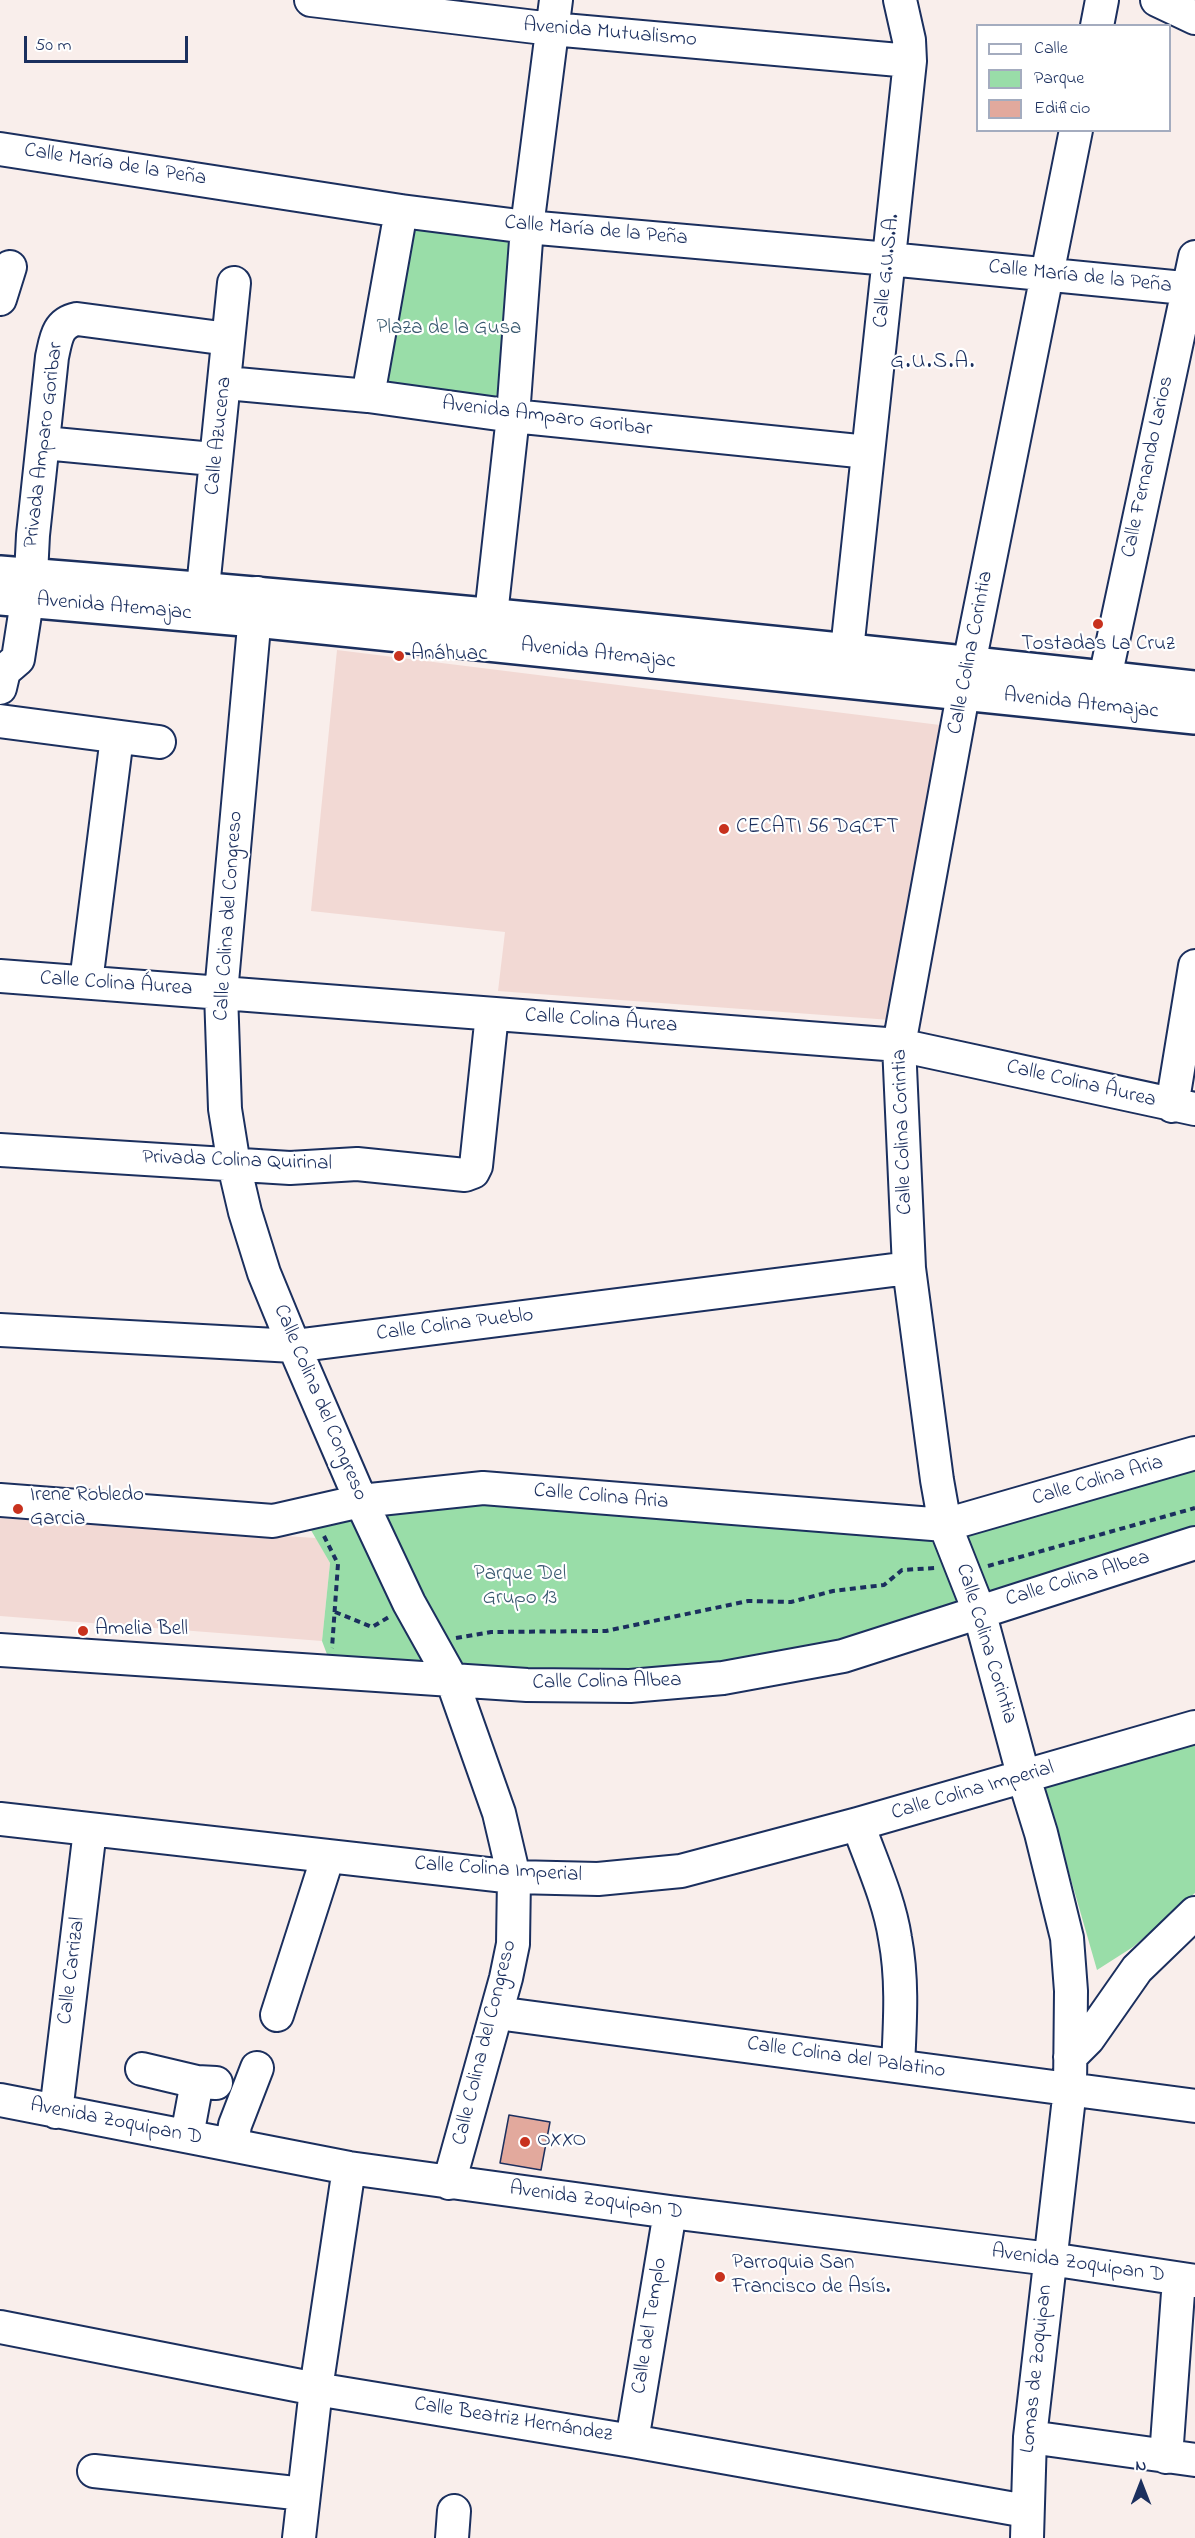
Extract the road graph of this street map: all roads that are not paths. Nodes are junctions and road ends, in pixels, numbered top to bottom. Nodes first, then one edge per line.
1 (311, 0) edge
2 (900, 0) edge
3 (1102, 0) edge
4 (1157, 0) edge
5 (554, 15) edge
6 (1195, 18) edge
7 (1097, 24) edge
8 (910, 61) junction
9 (1076, 132) edge
10 (0, 149) edge
11 (401, 211) junction
12 (527, 227) junction
13 (1195, 256) edge
14 (889, 259) junction
15 (10, 267) dead end
16 (1048, 274) junction
17 (234, 283) dead end
18 (1191, 289) edge
19 (0, 299) edge
20 (213, 337) dead end
21 (226, 383) junction
22 (368, 396) junction
23 (513, 416) junction
24 (44, 443) junction
25 (868, 452) junction
26 (202, 458) dead end
27 (203, 588) junction
28 (10, 592) edge
29 (256, 606) junction
30 (491, 615) junction
31 (847, 650) junction
32 (1, 675) edge
33 (966, 678) junction
34 (1105, 678) junction
35 (1195, 688) edge
36 (1195, 717) edge
37 (0, 721) edge
38 (117, 737) junction
39 (159, 742) dead end
40 (1195, 966) edge
41 (0, 976) edge
42 (86, 982) junction
43 (220, 993) junction
44 (492, 1014) junction
45 (899, 1045) junction
46 (1184, 1108) edge
47 (0, 1150) edge
48 (234, 1165) junction
49 (909, 1268) junction
50 (0, 1330) edge
51 (294, 1346) junction
52 (1195, 1453) edge
53 (0, 1500) edge
54 (361, 1501) junction
55 (945, 1525) junction
56 (1195, 1543) edge
57 (979, 1611) junction
58 (0, 1650) edge
59 (452, 1680) junction
60 (1195, 1727) edge
61 (1024, 1778) junction
62 (0, 1819) edge
63 (858, 1824) junction
64 (90, 1830) junction
65 (328, 1856) junction
66 (514, 1876) junction
67 (1189, 1925) edge
68 (497, 2013) junction
69 (277, 2016) dead end
70 (1070, 2057) junction
71 (898, 2066) junction
72 (257, 2068) dead end
73 (142, 2069) dead end
74 (1070, 2089) junction
75 (0, 2100) edge
76 (1195, 2106) edge
77 (56, 2112) junction
78 (188, 2136) junction
79 (232, 2145) junction
80 (349, 2168) junction
81 (449, 2183) junction
82 (670, 2212) junction
83 (1050, 2259) junction
84 (1187, 2280) edge
85 (0, 2327) edge
86 (316, 2390) junction
87 (1030, 2437) junction
88 (632, 2441) junction
89 (1181, 2458) edge
90 (94, 2471) dead end
91 (304, 2494) junction
92 (1027, 2525) edge
93 (299, 2538) edge

1 - 5 street, Avenida Mutualismo
2 - 8 street, Calle G.U.S.A.
3 - 7 street
4 - 6 street
5 - 8 street, Avenida Mutualismo
5 - 12 street
8 - 14 street, Calle G.U.S.A.
9 - 16 street, Calle Colina Corintia
10 - 11 street, Calle María de la Peña
11 - 12 street, Calle María de la Peña
11 - 22 street
12 - 14 street, Calle María de la Peña
12 - 23 street
13 - 18 street, Calle Fernando Larios
14 - 16 street, Calle María de la Peña
14 - 25 street, Calle G.U.S.A.
15 - 19 street
16 - 18 street, Calle María de la Peña
16 - 33 street, Calle Colina Corintia
17 - 21 street, Calle Azucena
18 - 34 street, Calle Fernando Larios
20 - 24 street, Privada Amparo Goribar
21 - 22 street, Avenida Amparo Goribar
21 - 27 street, Calle Azucena
22 - 23 street, Avenida Amparo Goribar
23 - 25 street, Avenida Amparo Goribar
23 - 30 street
24 - 26 street
24 - 28 street, Privada Amparo Goribar
25 - 31 street, Calle G.U.S.A.
27 - 28 main road, Avenida Atemajac
27 - 29 main road, Avenida Atemajac
28 - 29 main road, Avenida Atemajac
28 - 32 street, Privada Amparo Goribar
29 - 30 main road, Avenida Atemajac
29 - 33 main road, Avenida Atemajac
29 - 43 street, Calle Colina del Congreso
30 - 31 main road, Avenida Atemajac
31 - 33 main road, Avenida Atemajac
33 - 34 main road, Avenida Atemajac
33 - 36 main road, Avenida Atemajac
33 - 45 street, Calle Colina Corintia
34 - 35 main road, Avenida Atemajac
37 - 38 street
38 - 39 street
38 - 42 street
40 - 46 street
41 - 42 street, Calle Colina Áurea
42 - 43 street, Calle Colina Áurea
43 - 44 street, Calle Colina Áurea
43 - 48 street, Calle Colina del Congreso
44 - 45 street, Calle Colina Áurea
44 - 48 street, Privada Colina Quirinal
45 - 46 street, Calle Colina Áurea
45 - 49 street, Calle Colina Corintia
47 - 48 street, Privada Colina Quirinal
48 - 51 street, Calle Colina del Congreso
49 - 51 street, Calle Colina Pueblo
49 - 55 street, Calle Colina Corintia
50 - 51 street, Calle Colina Pueblo
51 - 54 street, Calle Colina del Congreso
52 - 55 street, Calle Colina Aria
53 - 54 street, Calle Colina Aria
54 - 55 street, Calle Colina Aria
54 - 59 street, Calle Colina del Congreso
55 - 57 street, Calle Colina Corintia
56 - 57 street, Calle Colina Albea
57 - 59 street, Calle Colina Albea
57 - 61 street, Calle Colina Corintia
58 - 59 street, Calle Colina Albea
59 - 66 street, Calle Colina del Congreso
60 - 61 street, Calle Colina Imperial
61 - 63 street, Calle Colina Imperial
61 - 70 street, Calle Colina Corintia
62 - 64 street, Calle Colina Imperial
63 - 66 street, Calle Colina Imperial
63 - 71 street
64 - 65 street, Calle Colina Imperial
64 - 77 street, Calle Carrizal
65 - 66 street, Calle Colina Imperial
65 - 69 street
66 - 68 street, Calle Colina del Congreso
67 - 70 street
68 - 71 street, Calle Colina del Palatino
68 - 81 street, Calle Colina del Congreso
70 - 74 street, Lomas de Zoquipan
71 - 74 street, Calle Colina del Palatino
72 - 79 street
73 - 78 street
74 - 76 street, Calle Colina del Palatino
74 - 83 street, Lomas de Zoquipan
75 - 77 street, Avenida Zoquipan D
77 - 78 street, Avenida Zoquipan D
78 - 79 street, Avenida Zoquipan D
79 - 80 street, Avenida Zoquipan D
80 - 81 street, Avenida Zoquipan D
80 - 86 street
81 - 82 street, Avenida Zoquipan D
82 - 83 street, Avenida Zoquipan D
82 - 88 street, Calle del Templo
83 - 84 street, Avenida Zoquipan D
83 - 87 street, Lomas de Zoquipan
84 - 89 street
85 - 86 street, Calle Beatriz Hernández
86 - 88 street, Calle Beatriz Hernández
86 - 91 street
87 - 89 street
87 - 92 street, Lomas de Zoquipan
88 - 92 street, Calle Beatriz Hernández
90 - 91 street
91 - 93 street

